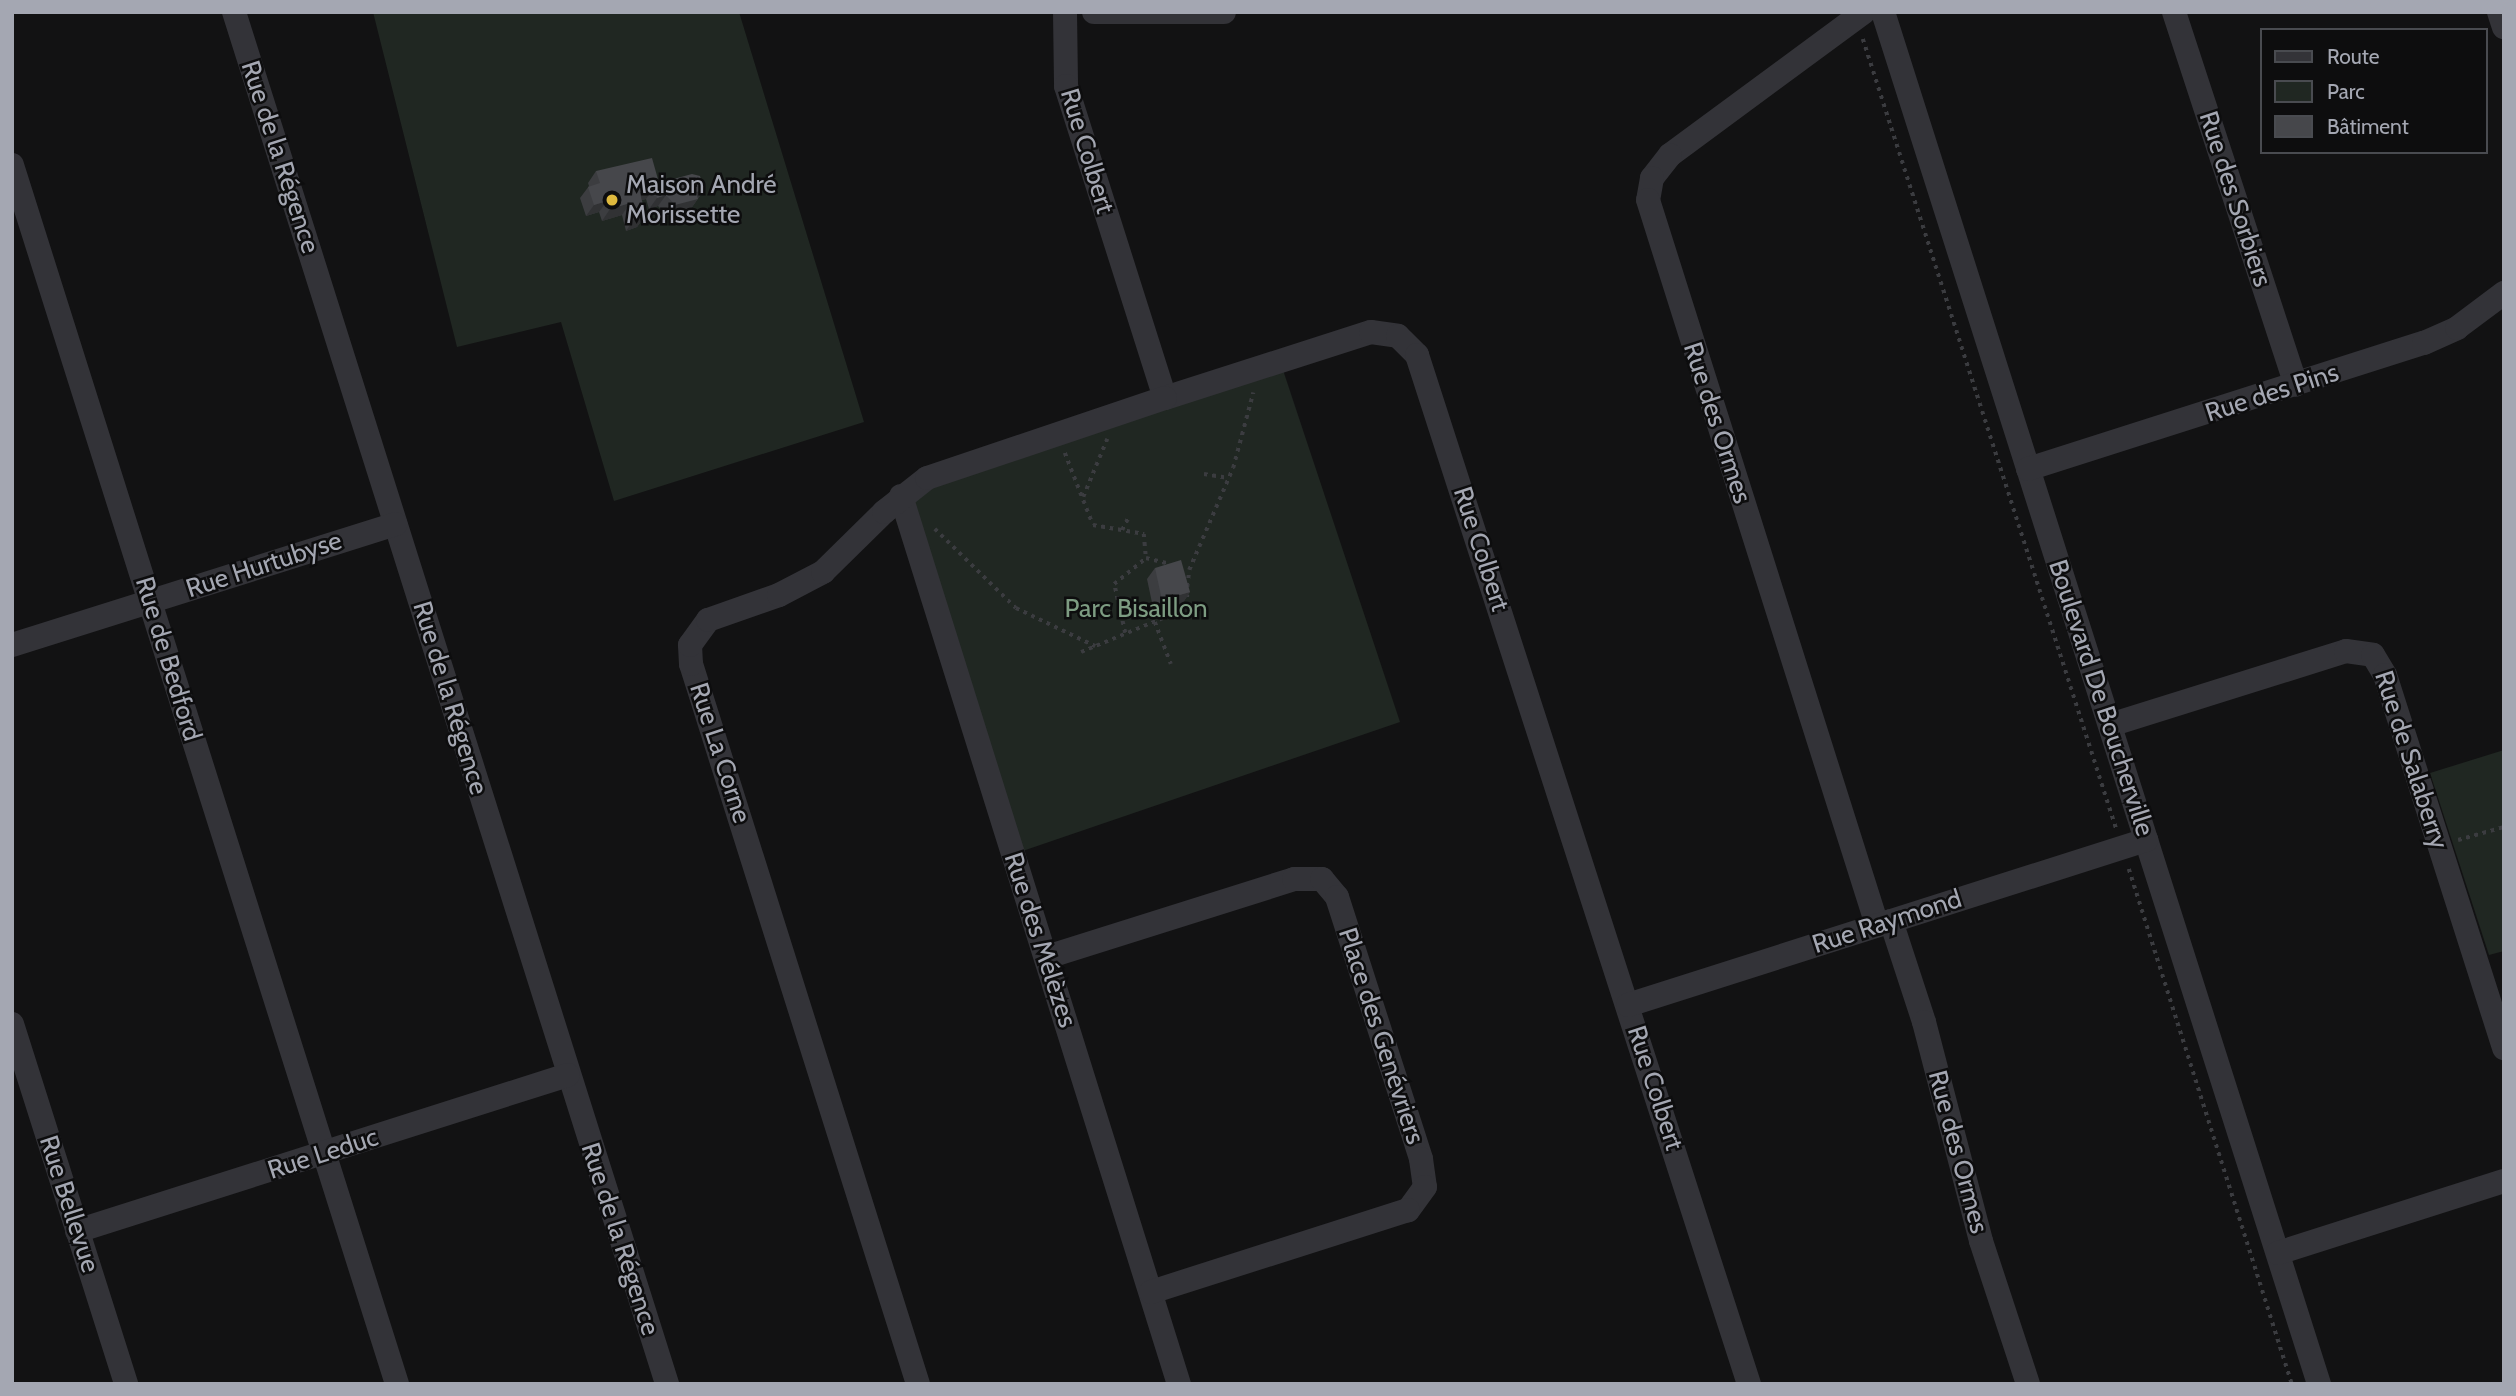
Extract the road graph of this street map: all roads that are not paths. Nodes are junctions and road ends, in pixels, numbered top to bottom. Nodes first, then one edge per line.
1 (234, 12) edge
2 (1065, 12) edge
3 (1094, 12) edge
4 (1224, 12) edge
5 (1883, 12) edge
6 (2175, 12) edge
7 (2499, 12) edge
8 (1863, 24) edge
9 (2504, 27) edge
10 (12, 165) edge
11 (2504, 293) edge
12 (2296, 385) junction
13 (1165, 398) junction
14 (2028, 469) junction
15 (901, 496) junction
16 (396, 524) junction
17 (149, 602) junction
18 (12, 645) edge
19 (2110, 725) junction
20 (2146, 840) junction
21 (1884, 923) junction
22 (1047, 957) junction
23 (1628, 1005) junction
24 (12, 1024) edge
25 (2504, 1049) edge
26 (568, 1075) junction
27 (323, 1154) junction
28 (2504, 1181) edge
29 (77, 1231) junction
30 (2278, 1253) junction
31 (1151, 1292) junction
32 (126, 1384) edge
33 (397, 1384) edge
34 (667, 1384) edge
35 (918, 1384) edge
36 (1179, 1384) edge
37 (1749, 1384) edge
38 (2028, 1384) edge
39 (2319, 1384) edge

1 - 16 street, Rue de la Régence
2 - 13 street, Rue Colbert
3 - 4 street
5 - 14 street, Boulevard De Boucherville
6 - 12 street, Rue des Sorbiers
7 - 9 street
8 - 21 street, Rue des Ormes
10 - 17 street, Rue de Bedford
11 - 12 street, Rue des Pins
12 - 14 street, Rue des Pins
13 - 15 street, Rue La Corne
13 - 23 street, Rue Colbert
14 - 19 street, Boulevard De Boucherville
15 - 22 street, Rue des Mélèzes
15 - 35 street, Rue La Corne
16 - 17 street, Rue Hurtubyse
16 - 26 street, Rue de la Régence
17 - 18 street, Rue Hurtubyse
17 - 27 street, Rue de Bedford
19 - 20 street, Boulevard De Boucherville
19 - 25 street, Rue de Salaberry
20 - 21 street, Rue Raymond
20 - 30 street, Boulevard De Boucherville
21 - 23 street, Rue Raymond
21 - 38 street, Rue des Ormes
22 - 31 street, Rue des Mélèzes
22 - 31 street, Place des Genévriers
23 - 37 street, Rue Colbert
24 - 29 street, Rue Bellevue
26 - 27 street, Rue Leduc
26 - 34 street, Rue de la Régence
27 - 29 street, Rue Leduc
27 - 33 street, Rue de Bedford
28 - 30 street
29 - 32 street, Rue Bellevue
30 - 39 street, Boulevard De Boucherville
31 - 36 street, Rue des Mélèzes

